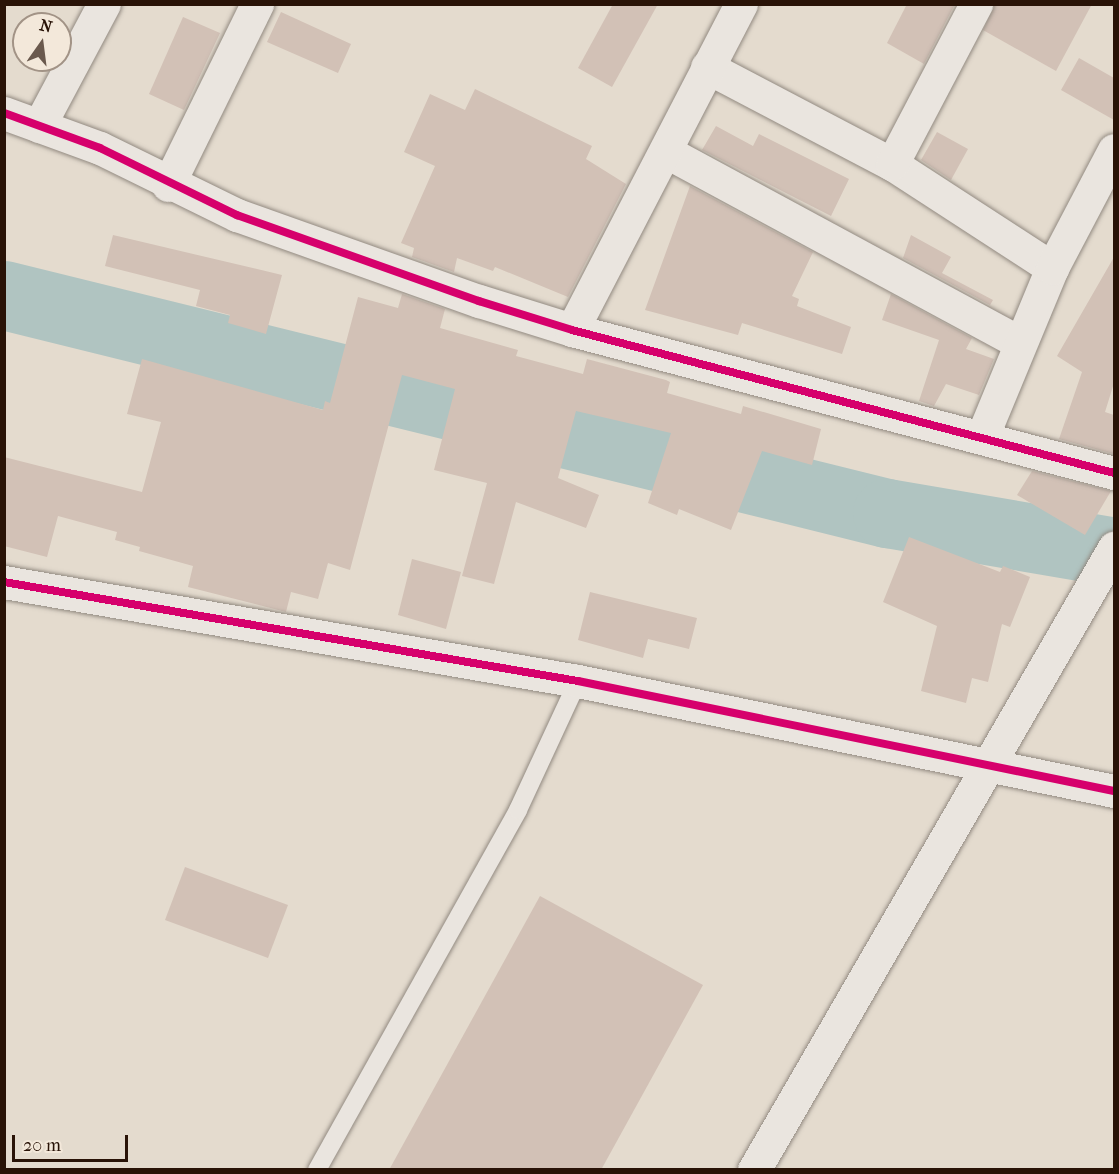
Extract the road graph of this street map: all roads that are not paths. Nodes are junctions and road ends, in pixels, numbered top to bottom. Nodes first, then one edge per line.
1 (104, 4) edge
2 (257, 4) edge
3 (741, 4) edge
4 (976, 4) edge
5 (706, 67) junction
6 (4, 113) edge
7 (39, 126) junction
8 (1114, 150) edge
9 (668, 152) junction
10 (892, 164) junction
11 (168, 185) junction
12 (1052, 268) junction
13 (572, 330) junction
14 (1019, 342) junction
15 (982, 437) junction
16 (1114, 473) edge
17 (1114, 548) edge
18 (4, 582) edge
19 (578, 681) junction
20 (993, 763) junction
21 (1114, 791) edge
22 (317, 1170) edge
23 (754, 1170) edge

1 - 7 street
2 - 11 street
3 - 5 street
4 - 10 street
5 - 9 street
5 - 10 street
6 - 7 street
7 - 11 street
8 - 12 street
9 - 13 street
9 - 14 street
10 - 12 street
11 - 13 street
12 - 14 street
13 - 15 street
14 - 15 street
15 - 16 street
17 - 20 street
18 - 19 street
19 - 20 street
19 - 22 lane
20 - 21 street
20 - 23 street

